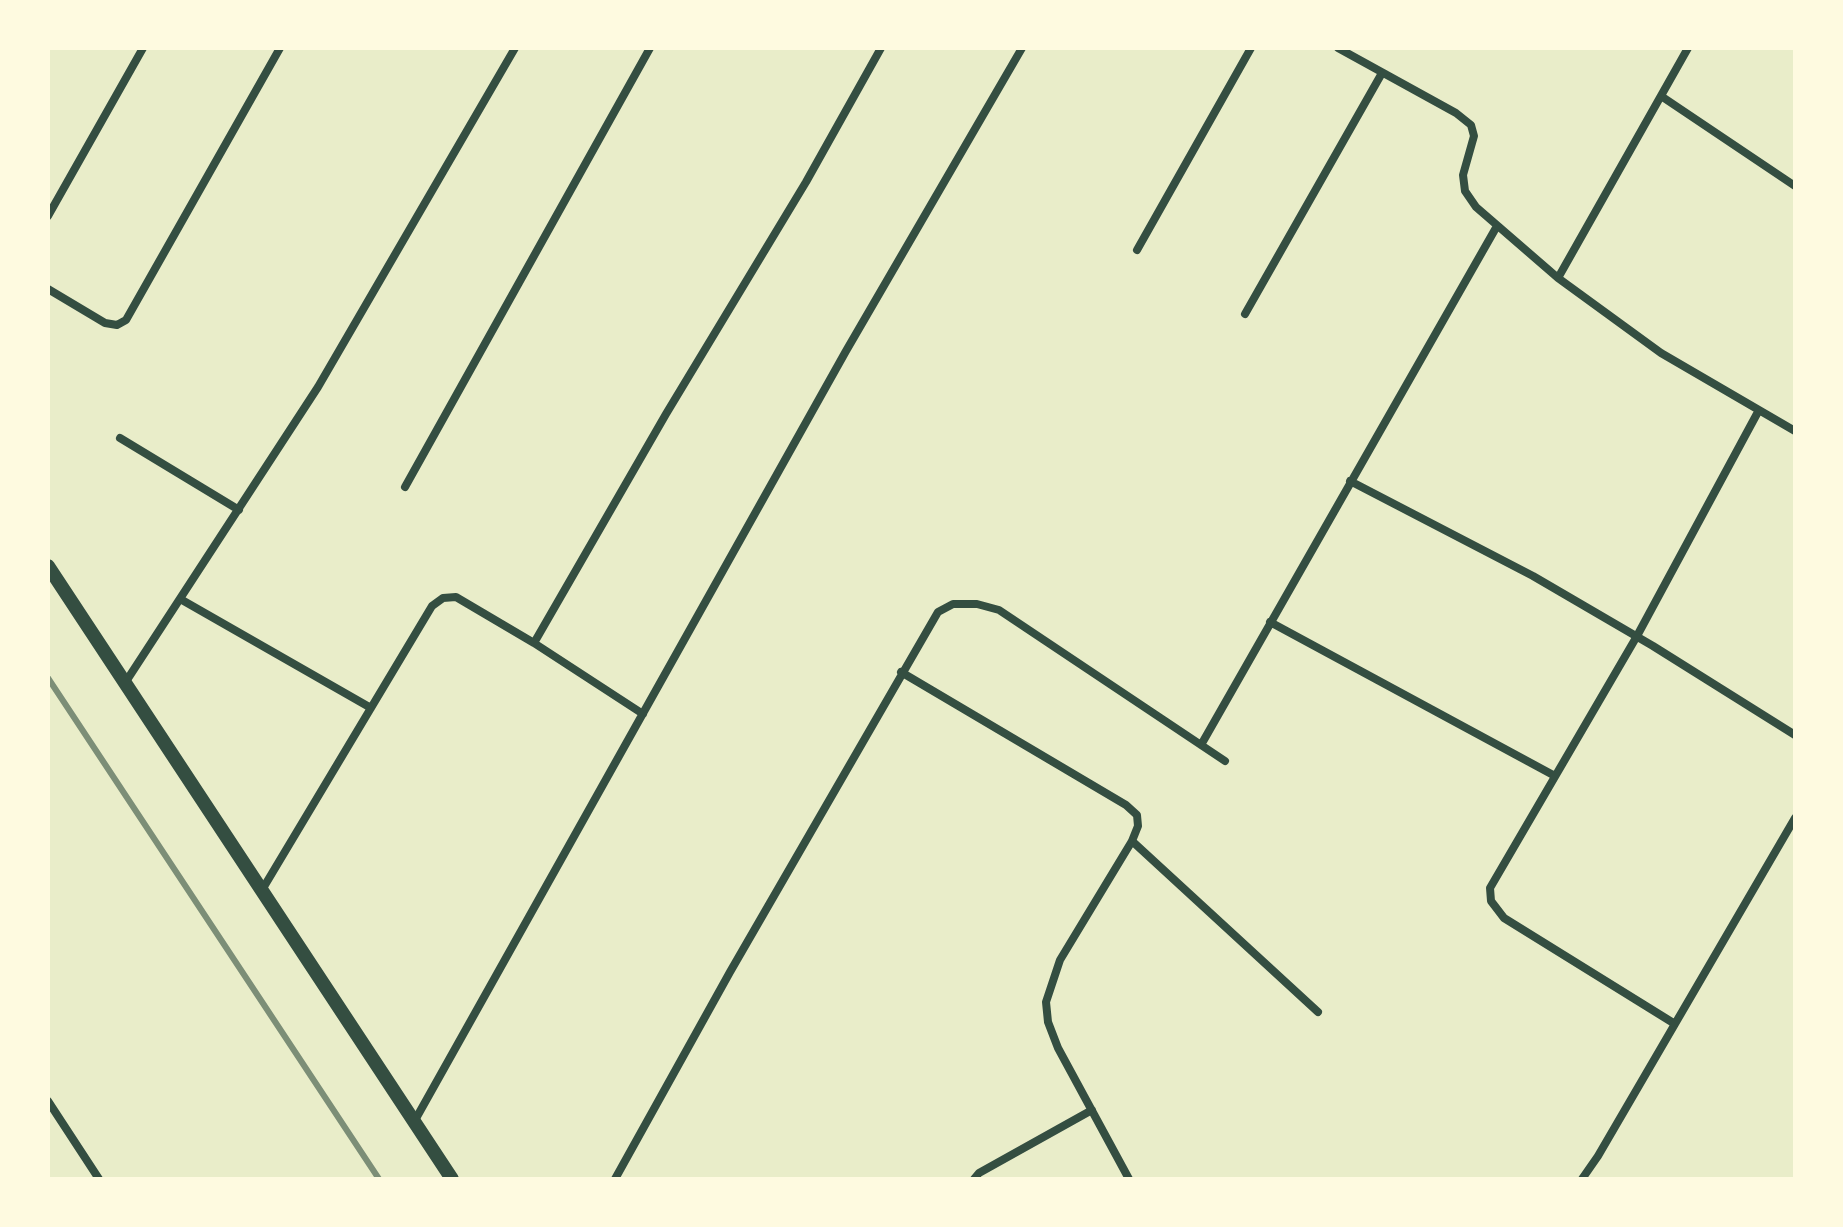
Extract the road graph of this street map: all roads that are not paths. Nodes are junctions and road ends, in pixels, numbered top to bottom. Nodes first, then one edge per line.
1 (143, 48) edge
2 (280, 48) edge
3 (515, 48) edge
4 (650, 48) edge
5 (881, 48) edge
6 (1022, 48) edge
7 (1251, 48) edge
8 (1338, 48) edge
9 (1688, 48) edge
10 (1382, 73) junction
11 (1661, 96) junction
12 (1795, 186) edge
13 (48, 216) edge
14 (1497, 226) junction
15 (1137, 250) dead end
16 (1558, 278) junction
17 (48, 289) edge
18 (1245, 314) dead end
19 (1759, 410) junction
20 (1795, 431) edge
21 (120, 438) dead end
22 (1350, 481) junction
23 (405, 487) dead end
24 (239, 510) junction
25 (48, 566) edge
26 (182, 600) junction
27 (1270, 622) junction
28 (1637, 636) junction
29 (534, 643) junction
30 (901, 672) junction
31 (125, 683) junction
32 (371, 708) junction
33 (643, 714) junction
34 (1795, 735) edge
35 (1201, 745) junction
36 (1225, 761) dead end
37 (1555, 776) junction
38 (1795, 818) edge
39 (1132, 841) junction
40 (262, 890) junction
41 (1318, 1012) dead end
42 (1675, 1024) junction
43 (48, 1101) edge
44 (1092, 1110) junction
45 (414, 1122) junction
46 (1586, 1177) edge
47 (99, 1179) edge
48 (452, 1179) edge
49 (615, 1179) edge
50 (974, 1179) edge
51 (1129, 1179) edge

1 - 13 street
2 - 17 street
3 - 24 street
4 - 23 street
5 - 29 street
6 - 33 street
7 - 15 street
8 - 10 street
9 - 11 street
10 - 14 street
10 - 18 street
11 - 12 street
11 - 16 street
14 - 16 street
14 - 22 street
16 - 19 street
19 - 20 street
19 - 28 street
21 - 24 street
22 - 27 street
22 - 28 street
24 - 26 street
25 - 31 street
26 - 31 street
26 - 32 street
27 - 35 street
27 - 37 street
28 - 34 street
28 - 37 street
29 - 32 street
29 - 33 street
30 - 35 street
30 - 39 street
30 - 49 street
31 - 40 street
32 - 40 street
33 - 45 street
35 - 36 street
37 - 42 street
38 - 42 street
39 - 41 street
39 - 44 street
40 - 45 street
42 - 46 street
43 - 47 street
44 - 50 street
44 - 51 street
45 - 48 street

